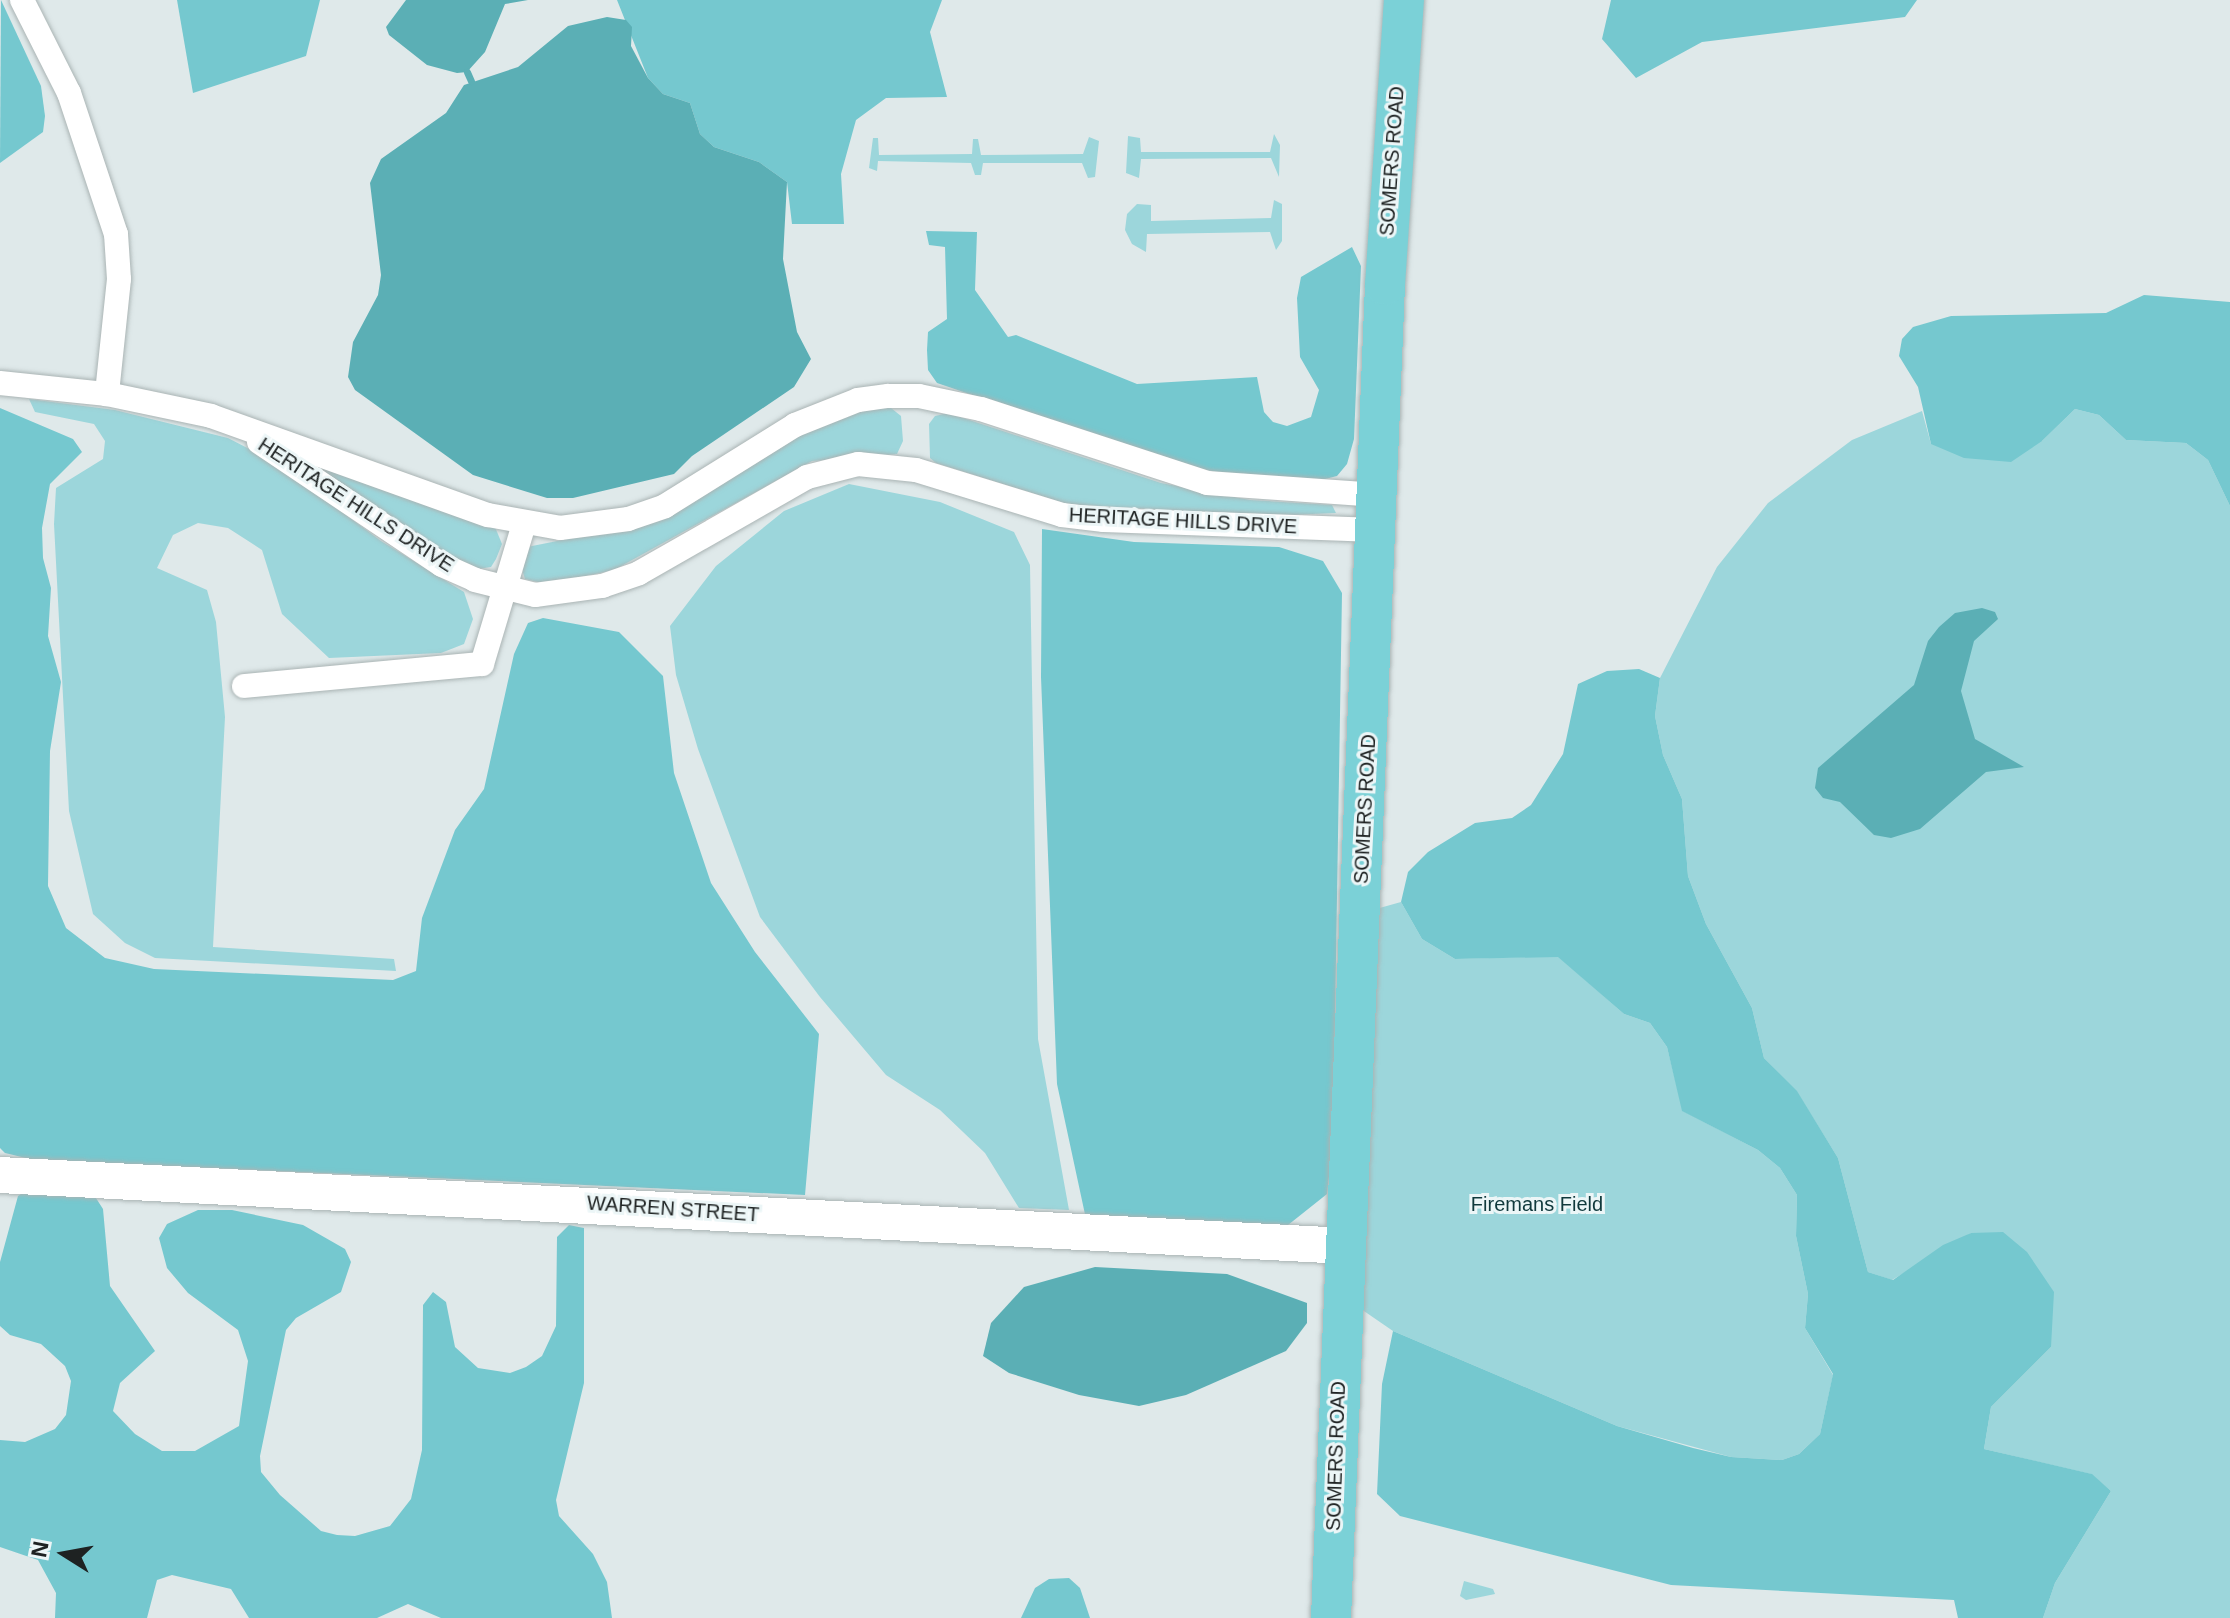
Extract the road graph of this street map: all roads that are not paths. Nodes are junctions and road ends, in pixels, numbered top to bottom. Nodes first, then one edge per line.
1 (22, 0) edge
2 (1404, 0) edge
3 (0, 383) edge
4 (107, 394) junction
5 (211, 416) junction
6 (1377, 512) junction
7 (524, 524) junction
8 (504, 589) junction
9 (244, 686) dead end
10 (0, 1175) edge
11 (1345, 1246) junction
12 (1331, 1618) edge

1 - 4 street
2 - 6 main road, SOMERS ROAD
3 - 4 street, HERITAGE HILLS DRIVE
4 - 5 street, HERITAGE HILLS DRIVE
5 - 7 street, HERITAGE HILLS DRIVE
5 - 8 street, HERITAGE HILLS DRIVE
6 - 7 street, HERITAGE HILLS DRIVE
6 - 8 street, HERITAGE HILLS DRIVE
6 - 11 main road, SOMERS ROAD
7 - 8 street
8 - 9 street
10 - 11 street, WARREN STREET
11 - 12 main road, SOMERS ROAD

